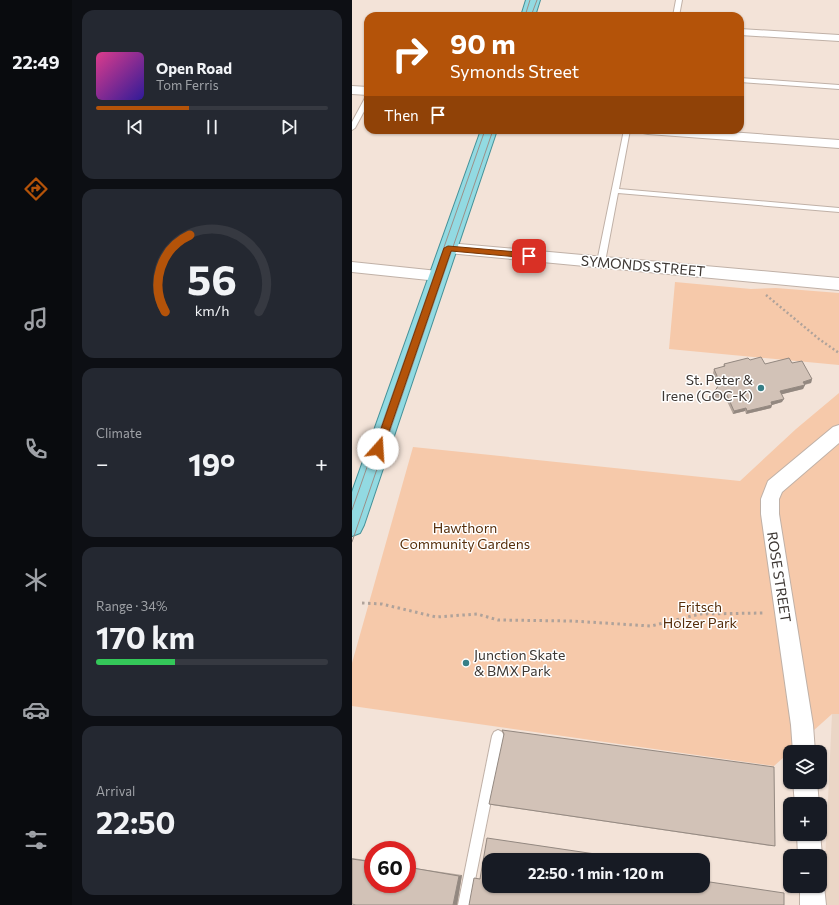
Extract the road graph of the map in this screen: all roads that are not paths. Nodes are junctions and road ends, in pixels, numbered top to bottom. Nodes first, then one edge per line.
1 (533, 0) edge
2 (679, 0) edge
3 (529, 12) edge
4 (677, 12) edge
5 (744, 32) edge
6 (839, 38) edge
7 (744, 80) edge
8 (839, 87) edge
9 (352, 90) edge
10 (364, 91) edge
11 (364, 106) edge
12 (352, 128) edge
13 (488, 134) edge
14 (626, 134) edge
15 (703, 134) edge
16 (839, 144) edge
17 (616, 191) junction
18 (839, 210) edge
19 (448, 248) junction
20 (601, 262) junction
21 (352, 268) edge
22 (438, 276) junction
23 (839, 284) edge
24 (839, 432) edge
25 (352, 525) edge
26 (498, 736) dead end
27 (803, 745) edge
28 (812, 893) edge
29 (464, 905) edge
30 (813, 905) edge

1 - 3 main road
2 - 4 lane
5 - 6 street
7 - 8 lane
9 - 10 street
11 - 12 lane
13 - 19 main road
14 - 17 lane
15 - 16 street
17 - 18 lane
17 - 20 lane
19 - 20 street, SYMONDS STREET
19 - 22 main road
20 - 23 street, SYMONDS STREET
21 - 22 street
22 - 25 main road
24 - 27 street, ROSE STREET
26 - 29 lane
28 - 30 street

